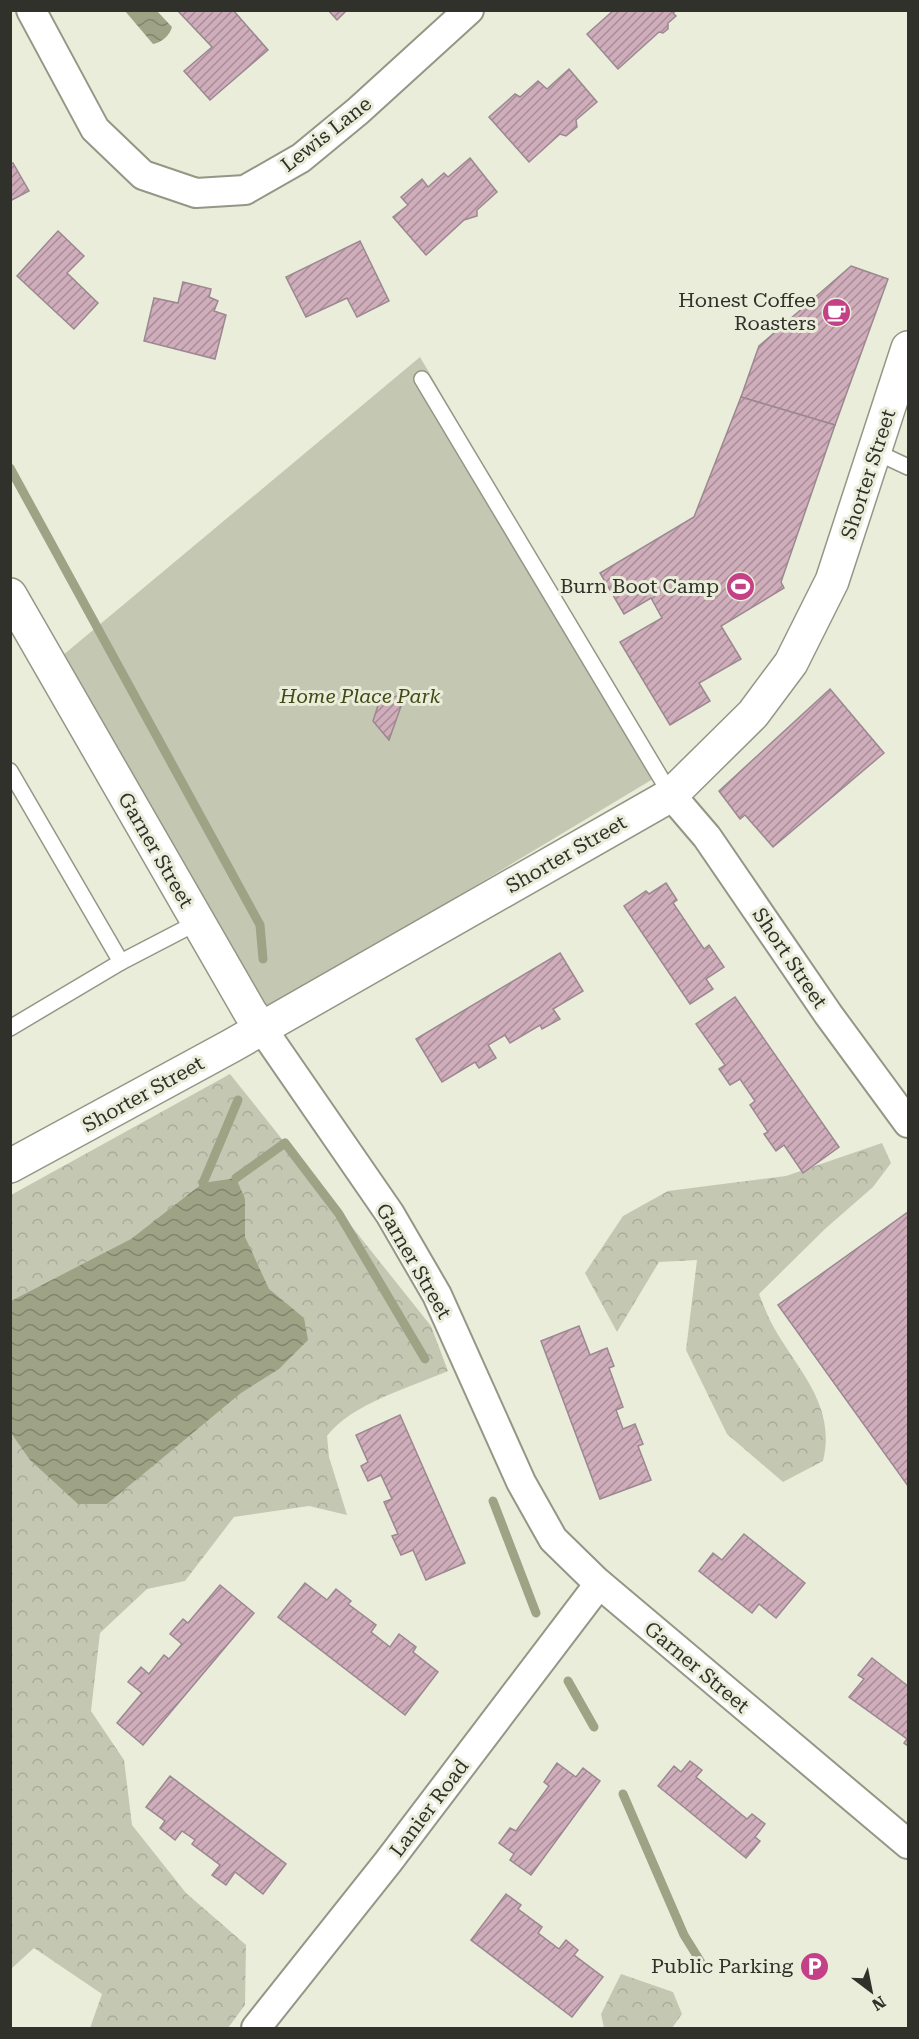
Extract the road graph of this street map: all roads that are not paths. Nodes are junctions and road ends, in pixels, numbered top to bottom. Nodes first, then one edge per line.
1 (31, 10) edge
2 (469, 10) edge
3 (909, 348) edge
4 (422, 379) dead end
5 (876, 452) junction
6 (909, 467) edge
7 (10, 595) edge
8 (10, 771) edge
9 (671, 795) junction
10 (198, 922) junction
11 (122, 962) junction
12 (261, 1027) junction
13 (10, 1028) edge
14 (909, 1123) edge
15 (10, 1166) edge
16 (599, 1584) junction
17 (909, 1844) edge
18 (256, 2028) edge

1 - 2 street, Lewis Lane
3 - 5 street, Shorter Street
4 - 9 lane
5 - 6 lane
5 - 9 street, Shorter Street
7 - 10 street, Garner Street
8 - 11 lane
9 - 12 street, Shorter Street
9 - 14 street, Short Street
10 - 11 lane
10 - 12 street, Garner Street
11 - 13 lane
12 - 15 street, Shorter Street
12 - 16 street, Garner Street
16 - 17 street, Garner Street
16 - 18 street, Lanier Road

